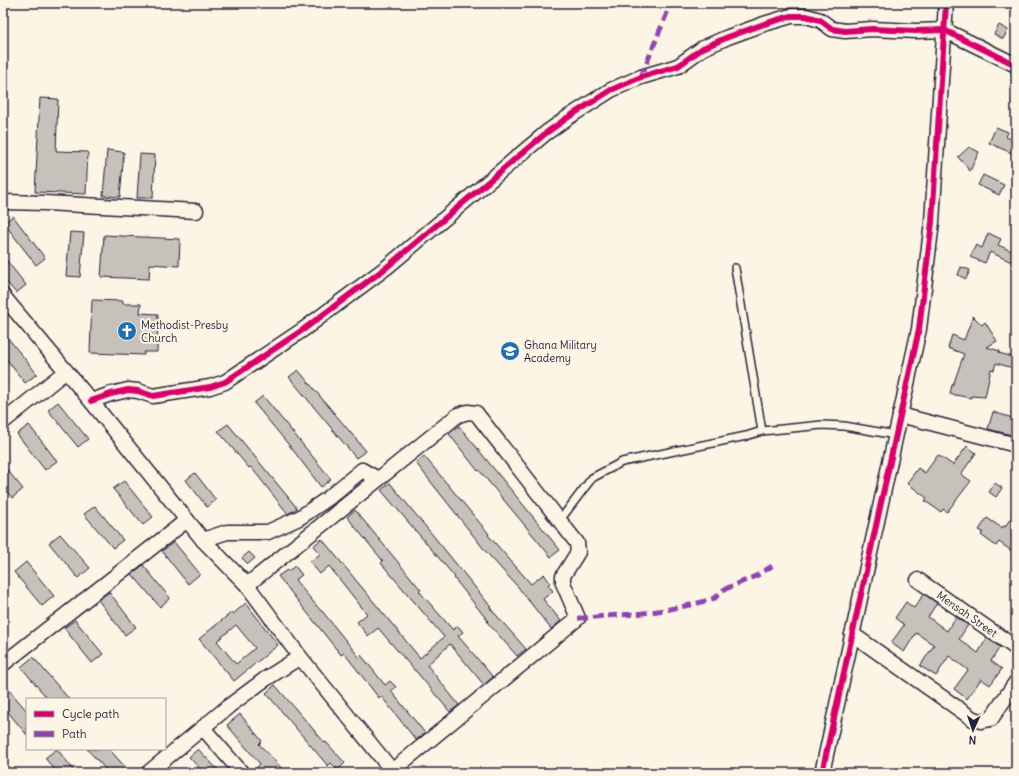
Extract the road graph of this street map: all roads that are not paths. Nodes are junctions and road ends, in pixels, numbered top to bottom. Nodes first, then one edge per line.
1 (946, 3) edge
2 (944, 30) junction
3 (1016, 65) edge
4 (3, 202) edge
5 (196, 211) dead end
6 (735, 268) dead end
7 (3, 296) edge
8 (66, 371) junction
9 (92, 401) junction
10 (900, 415) junction
11 (3, 422) edge
12 (762, 431) junction
13 (896, 435) junction
14 (1016, 445) edge
15 (378, 479) junction
16 (187, 520) junction
17 (560, 520) junction
18 (203, 540) junction
19 (918, 580) dead end
20 (246, 585) junction
21 (852, 634) junction
22 (1016, 648) edge
23 (300, 657) junction
24 (3, 664) edge
25 (1016, 682) edge
26 (203, 728) junction
27 (393, 772) edge
28 (148, 773) edge
29 (242, 773) edge
30 (822, 773) edge

1 - 2 street
2 - 3 street
2 - 9 street
2 - 10 street
4 - 5 street
6 - 12 lane
7 - 8 street
8 - 9 street
8 - 11 street
9 - 16 street
10 - 13 street
10 - 14 street
12 - 13 lane
12 - 17 lane
13 - 21 street
15 - 17 street
15 - 18 street
15 - 20 street
16 - 18 street
16 - 24 street
17 - 27 street
18 - 20 street
19 - 22 street, Mensah Street
20 - 23 street
21 - 25 street
21 - 30 street
23 - 26 street
23 - 27 street
26 - 28 street
26 - 29 street

